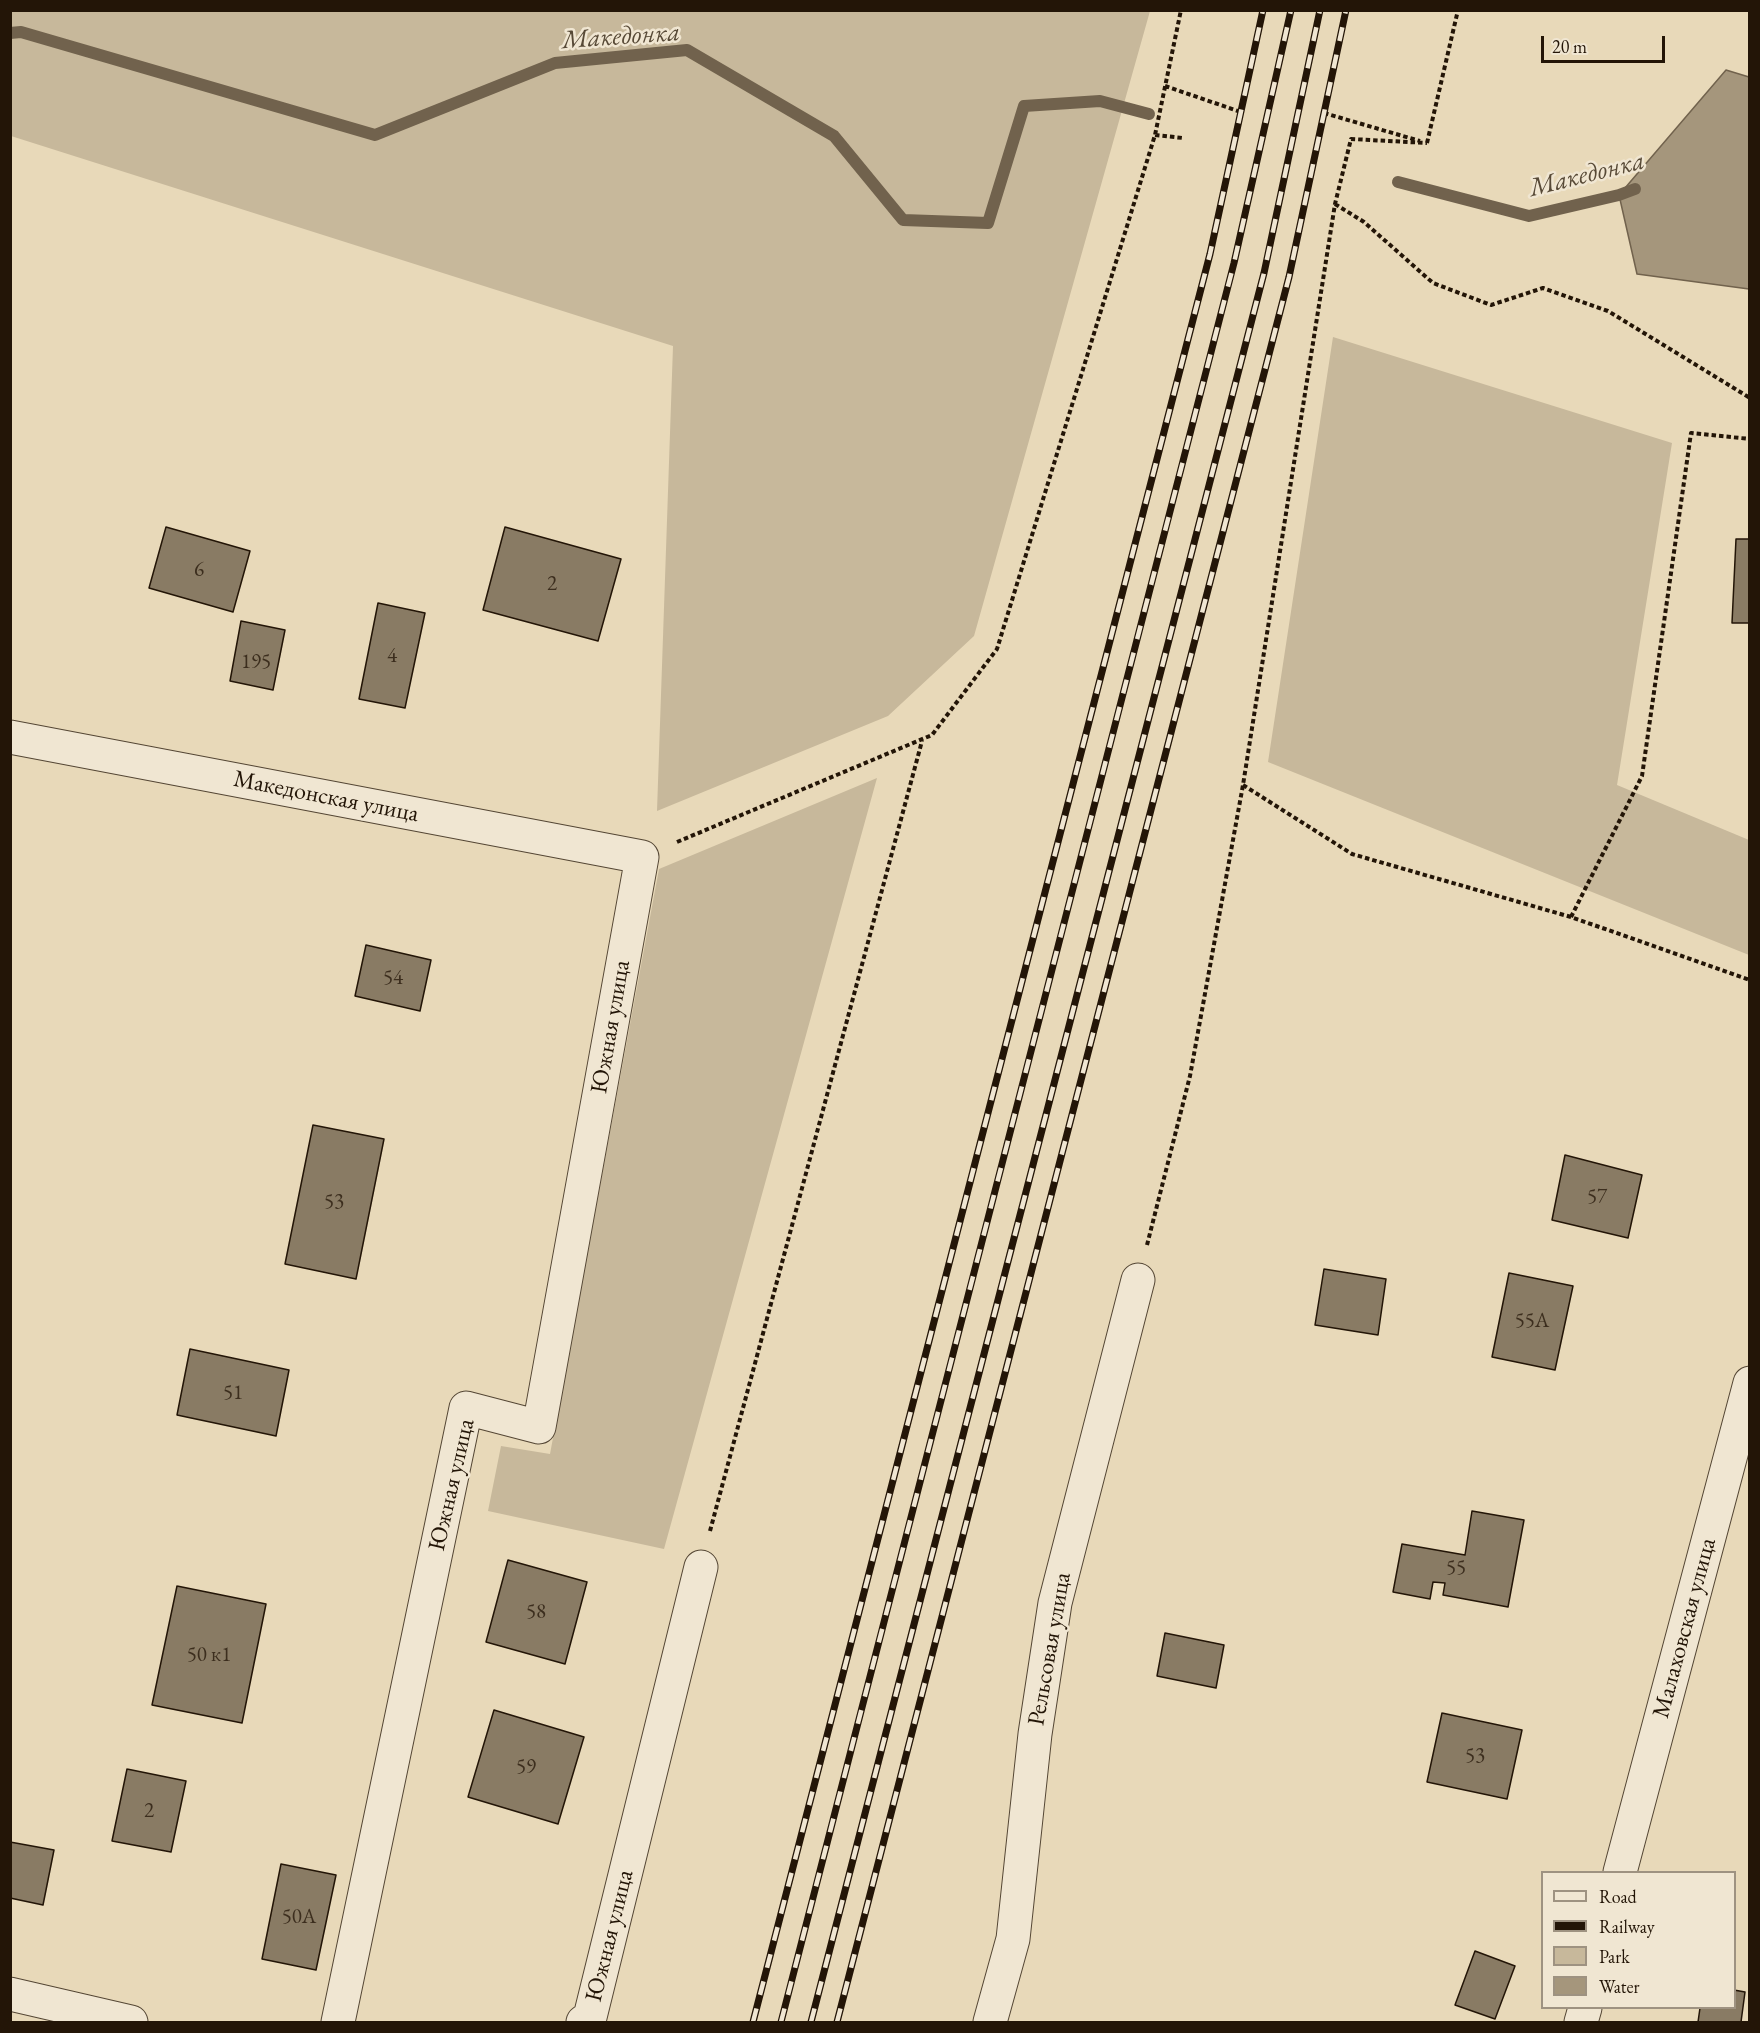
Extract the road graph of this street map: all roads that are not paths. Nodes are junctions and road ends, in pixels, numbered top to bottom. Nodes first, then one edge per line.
1 (10, 737) edge
2 (642, 857) joint
3 (1138, 1280) road end
4 (1749, 1383) edge
5 (701, 1567) road end
6 (1620, 1871) edge
7 (10, 1994) edge
8 (131, 2022) edge
9 (338, 2022) edge
10 (583, 2022) edge
11 (990, 2022) edge

1 - 2 street, Македонская улица
2 - 9 street, Южная улица
3 - 11 street, Рельсовая улица
4 - 6 street, Малаховская улица
5 - 10 street, Южная улица
7 - 8 street

